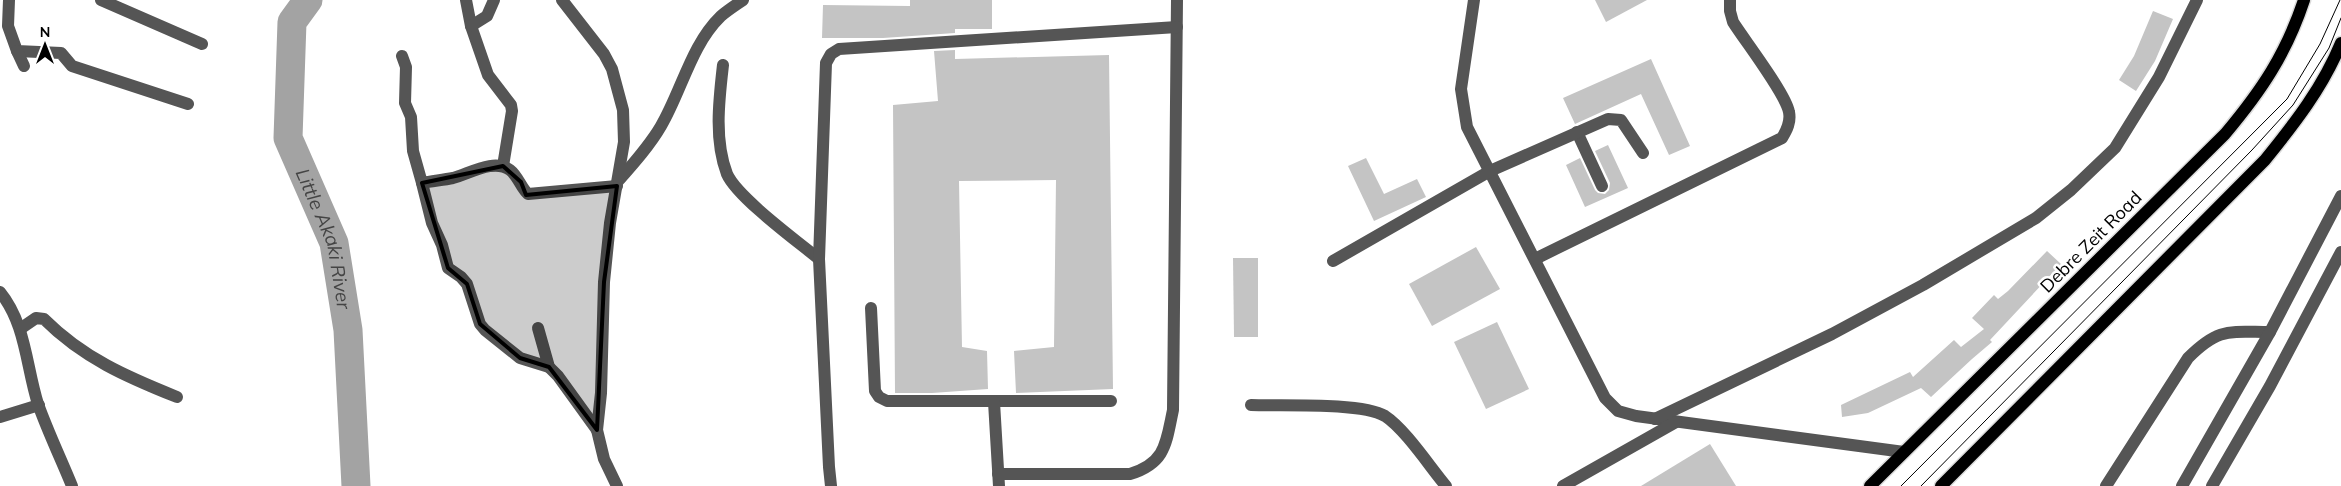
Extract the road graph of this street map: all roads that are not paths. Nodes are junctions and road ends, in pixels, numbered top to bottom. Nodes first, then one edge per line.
1 (9, 0) edge
2 (101, 0) edge
3 (466, 0) edge
4 (494, 0) edge
5 (562, 0) edge
6 (743, 0) edge
7 (1177, 0) edge
8 (1474, 0) edge
9 (1730, 0) edge
10 (2196, 0) edge
11 (2304, 0) edge
12 (471, 26) junction
13 (1177, 27) junction
14 (2341, 42) edge
15 (202, 44) dead end
16 (17, 50) junction
17 (402, 56) dead end
18 (723, 65) dead end
19 (24, 66) dead end
20 (188, 104) dead end
21 (1577, 132) junction
22 (1643, 152) dead end
23 (503, 166) junction
24 (1490, 171) junction
25 (422, 183) junction
26 (618, 183) junction
27 (1602, 186) dead end
28 (2341, 196) edge
29 (2341, 252) edge
30 (819, 259) junction
31 (1535, 259) junction
32 (1333, 261) dead end
33 (0, 292) edge
34 (872, 308) dead end
35 (538, 328) dead end
36 (20, 329) junction
37 (2270, 332) junction
38 (549, 366) junction
39 (177, 397) dead end
40 (1111, 401) dead end
41 (994, 402) junction
42 (39, 405) junction
43 (1251, 405) dead end
44 (0, 418) edge
45 (1655, 419) junction
46 (1676, 422) junction
47 (597, 430) junction
48 (1904, 452) junction
49 (998, 480) edge
50 (72, 486) edge
51 (617, 486) edge
52 (831, 486) edge
53 (1446, 486) edge
54 (1563, 486) edge
55 (1870, 486) edge
56 (1941, 486) edge
57 (2106, 486) edge
58 (2182, 486) edge
59 (2212, 486) edge

1 - 16 street
2 - 15 street
3 - 12 street
4 - 12 street
5 - 26 street
6 - 26 street
7 - 13 street
8 - 24 street
9 - 31 street
10 - 45 street
11 - 48 main road, Debre Zeit Road
12 - 23 street
13 - 30 street
13 - 49 street
14 - 56 main road
16 - 19 street
16 - 20 street
17 - 25 street
18 - 30 street
21 - 22 street
21 - 24 street
21 - 27 street
23 - 25 street
23 - 26 street
24 - 31 street
24 - 32 street
25 - 38 street
26 - 47 street
28 - 37 street
29 - 59 street
30 - 52 street
31 - 45 street
33 - 36 street
34 - 41 street
35 - 38 street
36 - 39 street
36 - 42 street
37 - 57 street
37 - 58 street
38 - 47 street
40 - 41 street
41 - 49 street
42 - 44 street
42 - 50 street
43 - 53 street
45 - 46 street
46 - 48 street
46 - 54 street
47 - 51 street
48 - 55 main road, Debre Zeit Road

